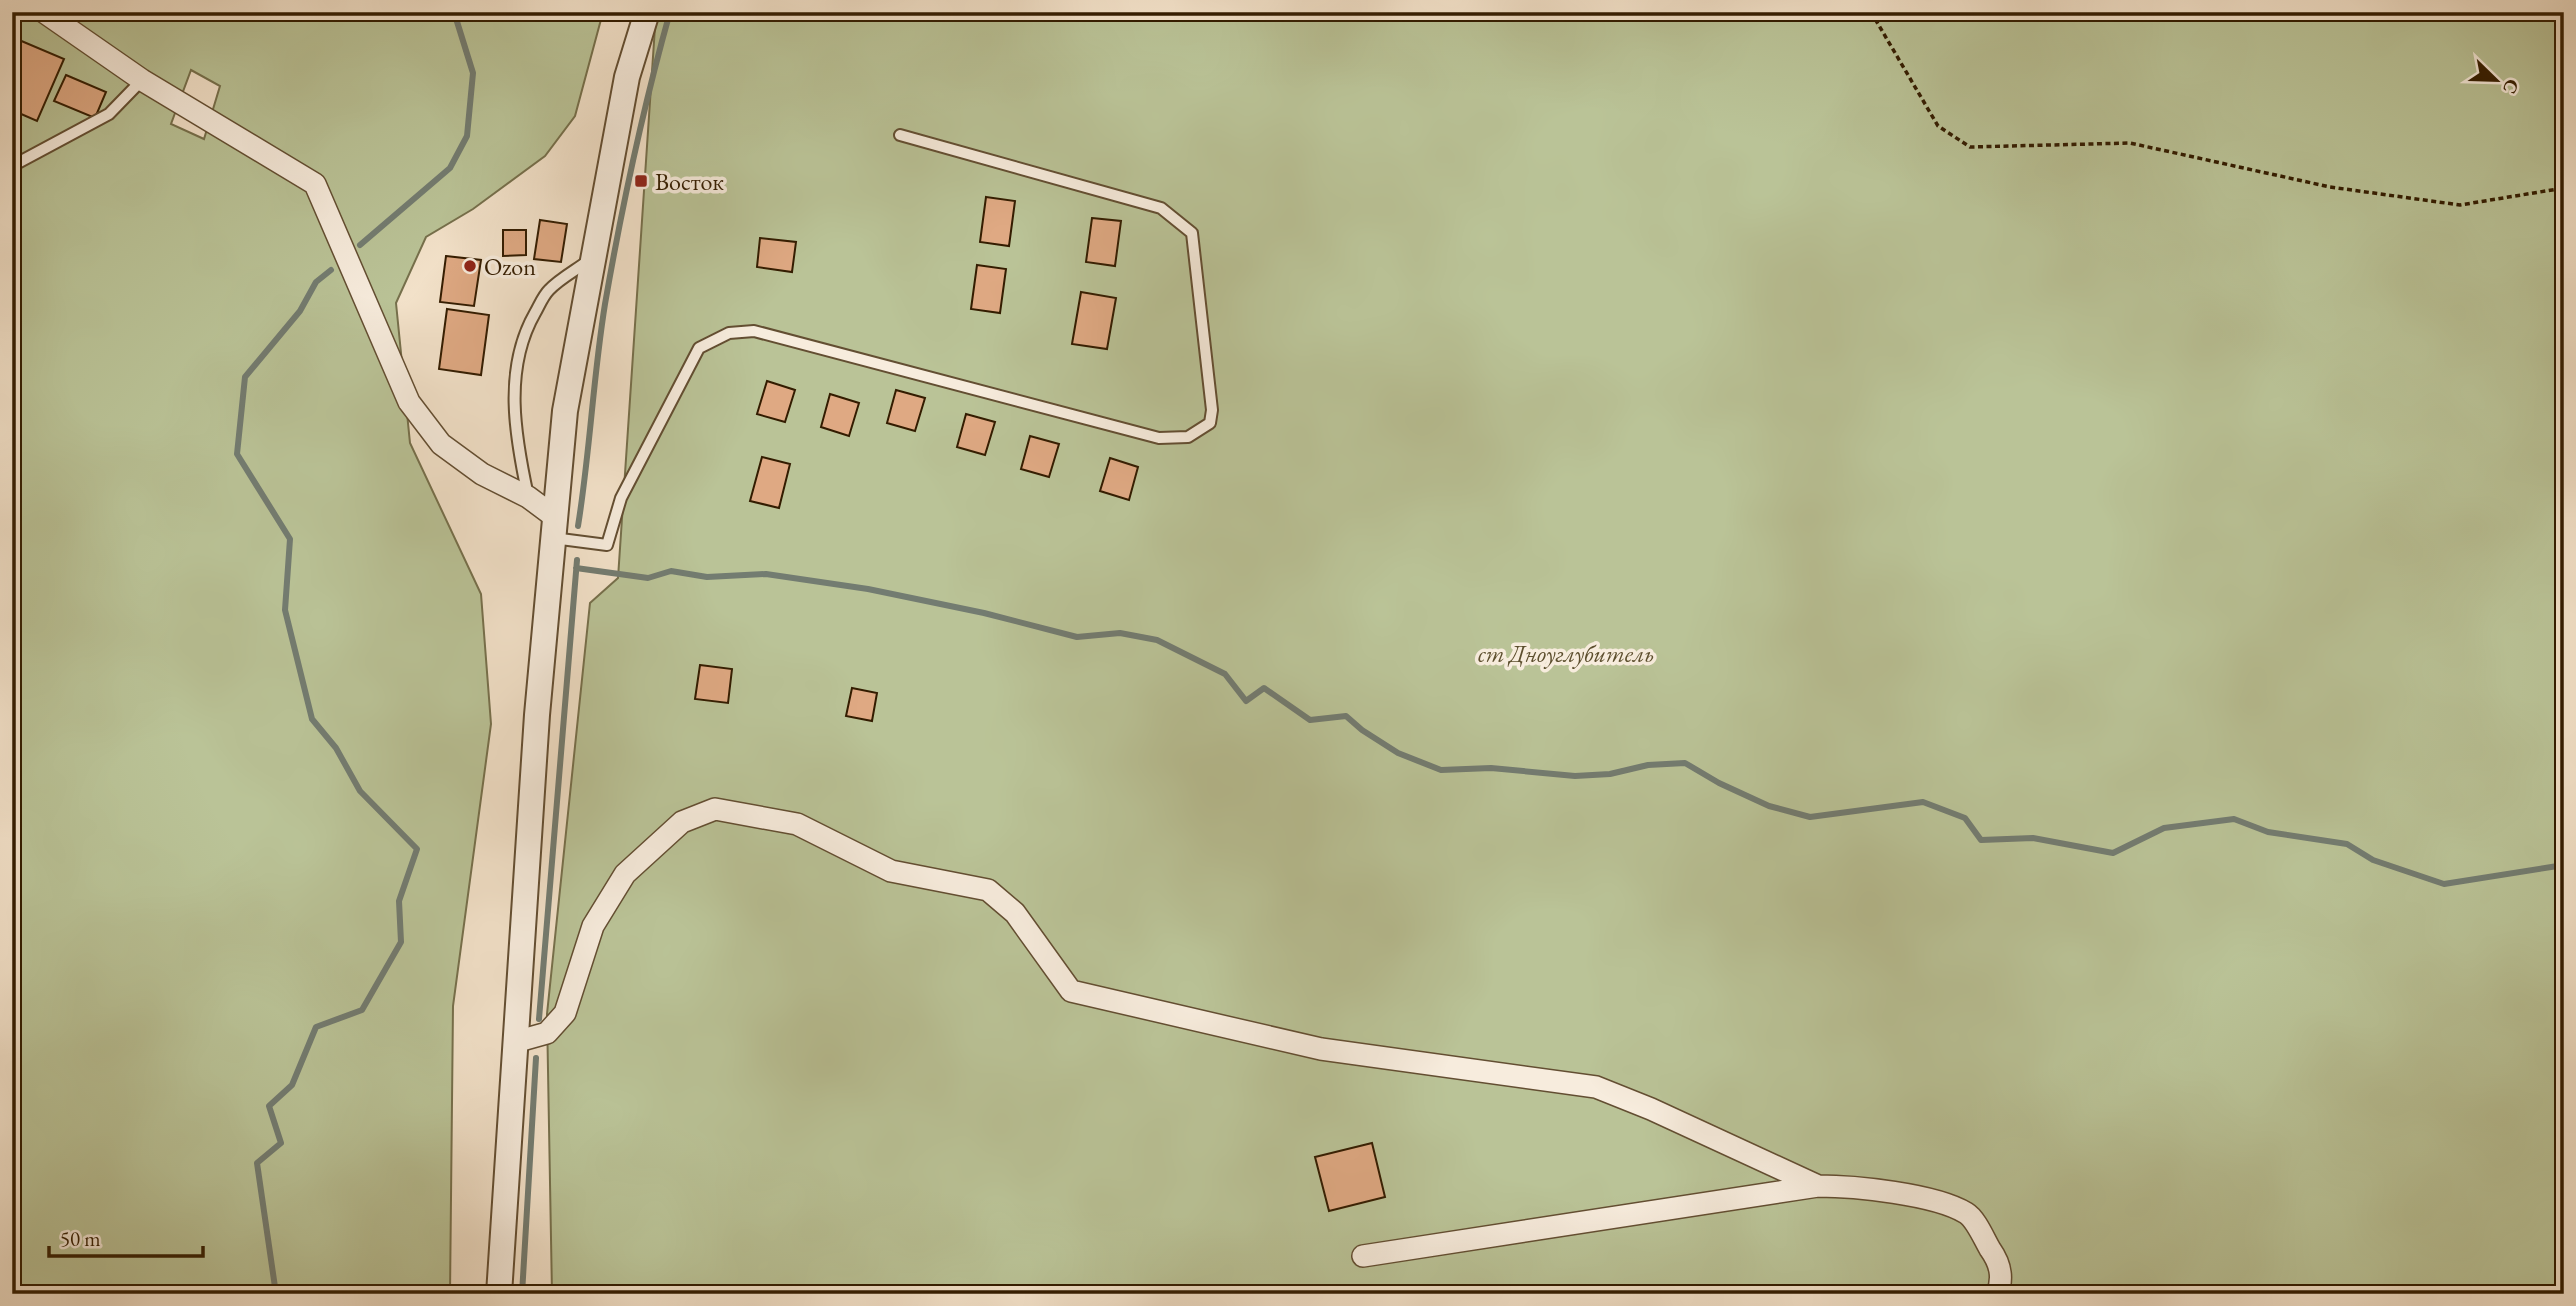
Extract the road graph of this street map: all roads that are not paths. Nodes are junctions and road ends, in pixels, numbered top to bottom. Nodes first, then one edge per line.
1 (44, 12) edge
2 (647, 12) edge
3 (142, 80) junction
4 (900, 135) dead end
5 (12, 166) edge
6 (593, 258) junction
7 (528, 497) junction
8 (554, 528) junction
9 (515, 1042) junction
10 (1818, 1186) junction
11 (1363, 1256) dead end
12 (499, 1294) edge
13 (1997, 1294) edge

1 - 3 street
2 - 6 street
3 - 5 lane
3 - 7 street
4 - 8 lane
6 - 7 lane
6 - 8 street
7 - 8 street
8 - 9 street
9 - 10 street
9 - 12 street
10 - 11 street
10 - 13 street

